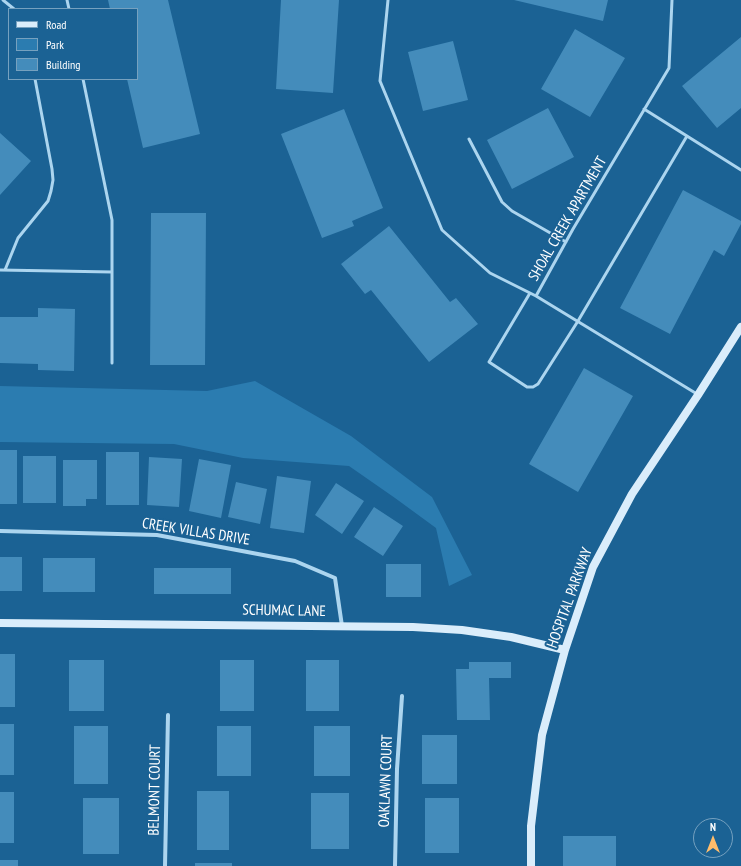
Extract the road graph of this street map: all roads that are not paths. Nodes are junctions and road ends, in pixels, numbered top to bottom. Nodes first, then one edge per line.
1 (3, 0) edge
2 (388, 0) edge
3 (672, 0) edge
4 (13, 8) edge
5 (35, 80) edge
6 (83, 80) edge
7 (644, 109) junction
8 (687, 136) junction
9 (469, 139) dead end
10 (741, 170) edge
11 (566, 242) junction
12 (0, 270) edge
13 (6, 270) junction
14 (112, 272) junction
15 (530, 293) junction
16 (536, 296) junction
17 (578, 321) junction
18 (741, 327) edge
19 (112, 363) dead end
20 (698, 395) junction
21 (0, 531) edge
22 (0, 623) edge
23 (342, 626) junction
24 (565, 650) junction
25 (402, 696) dead end
26 (168, 715) dead end
27 (165, 866) edge
28 (395, 866) edge
29 (531, 866) edge

1 - 4 lane
2 - 15 lane, SHOAL CREEK APARTMENT
3 - 7 lane, SHOAL CREEK APARTMENT
5 - 13 lane
6 - 14 lane
7 - 8 lane
7 - 11 lane, SHOAL CREEK APARTMENT
8 - 10 lane
8 - 17 lane
9 - 11 lane
11 - 16 lane, SHOAL CREEK APARTMENT
12 - 13 lane
13 - 14 lane
14 - 19 lane
15 - 16 lane, SHOAL CREEK APARTMENT
15 - 17 lane
16 - 17 lane
17 - 20 lane
18 - 20 street, HOSPITAL PARKWAY
20 - 24 street, HOSPITAL PARKWAY
21 - 23 street, CREEK VILLAS DRIVE
22 - 23 street, SCHUMAC LANE
23 - 24 street, SCHUMAC LANE
24 - 29 street, HOSPITAL PARKWAY
25 - 28 street, OAKLAWN COURT
26 - 27 street, BELMONT COURT

